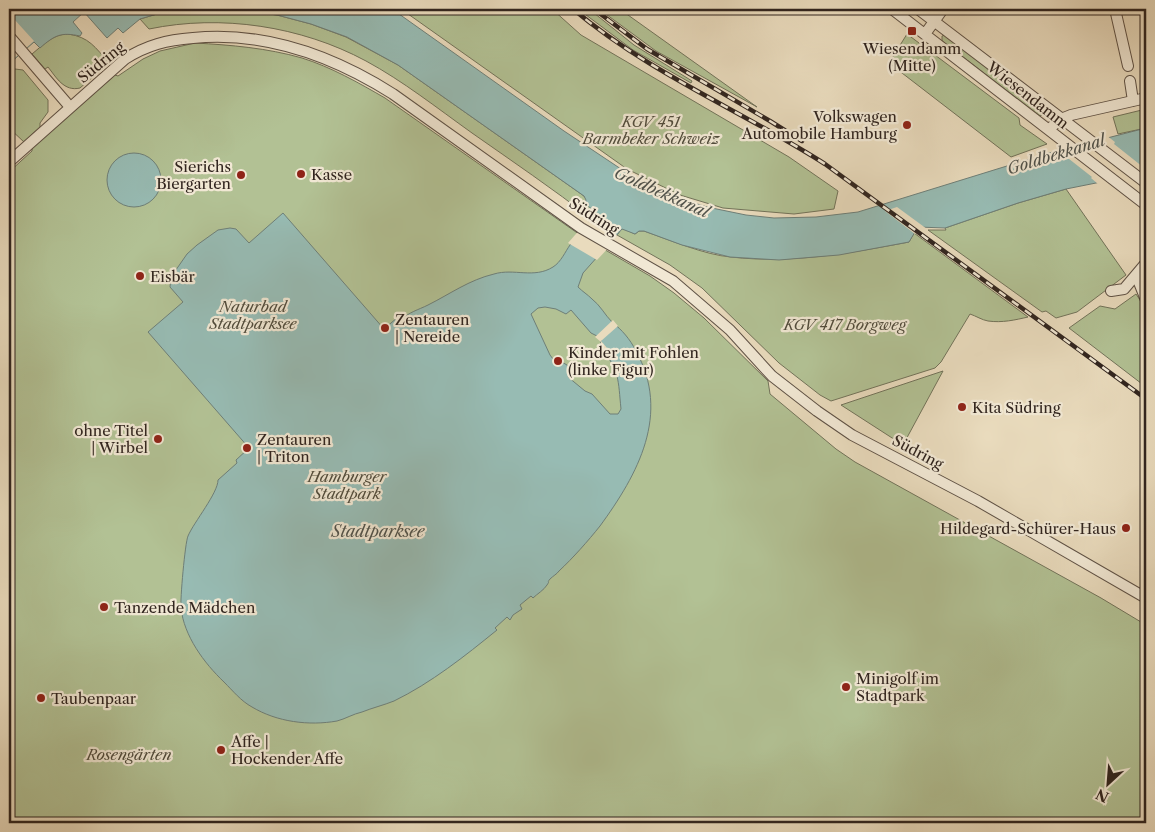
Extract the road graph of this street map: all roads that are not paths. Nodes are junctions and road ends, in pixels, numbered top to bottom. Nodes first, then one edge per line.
1 (892, 9) edge
2 (918, 9) edge
3 (943, 9) edge
4 (1115, 9) edge
5 (934, 20) junction
6 (925, 34) junction
7 (9, 36) edge
8 (1128, 66) dead end
9 (1130, 81) dead end
10 (1146, 98) edge
11 (1134, 101) junction
12 (70, 107) junction
13 (1061, 119) junction
14 (1049, 129) junction
15 (9, 162) edge
16 (1144, 181) edge
17 (1146, 205) edge
18 (1146, 263) edge
19 (1136, 275) junction
20 (1111, 291) dead end
21 (1146, 300) edge
22 (1146, 598) edge

1 - 6 street, Wiesendamm
2 - 5 street, Wiesendamm
3 - 5 street
4 - 8 street
5 - 6 street
5 - 13 street, Wiesendamm
6 - 14 street, Wiesendamm
7 - 12 street
9 - 11 street
10 - 11 street
11 - 13 street
12 - 15 street, Südring
12 - 22 street, Südring
13 - 14 street
13 - 16 street, Wiesendamm
14 - 17 street, Wiesendamm
18 - 19 street
19 - 20 street
19 - 21 street

